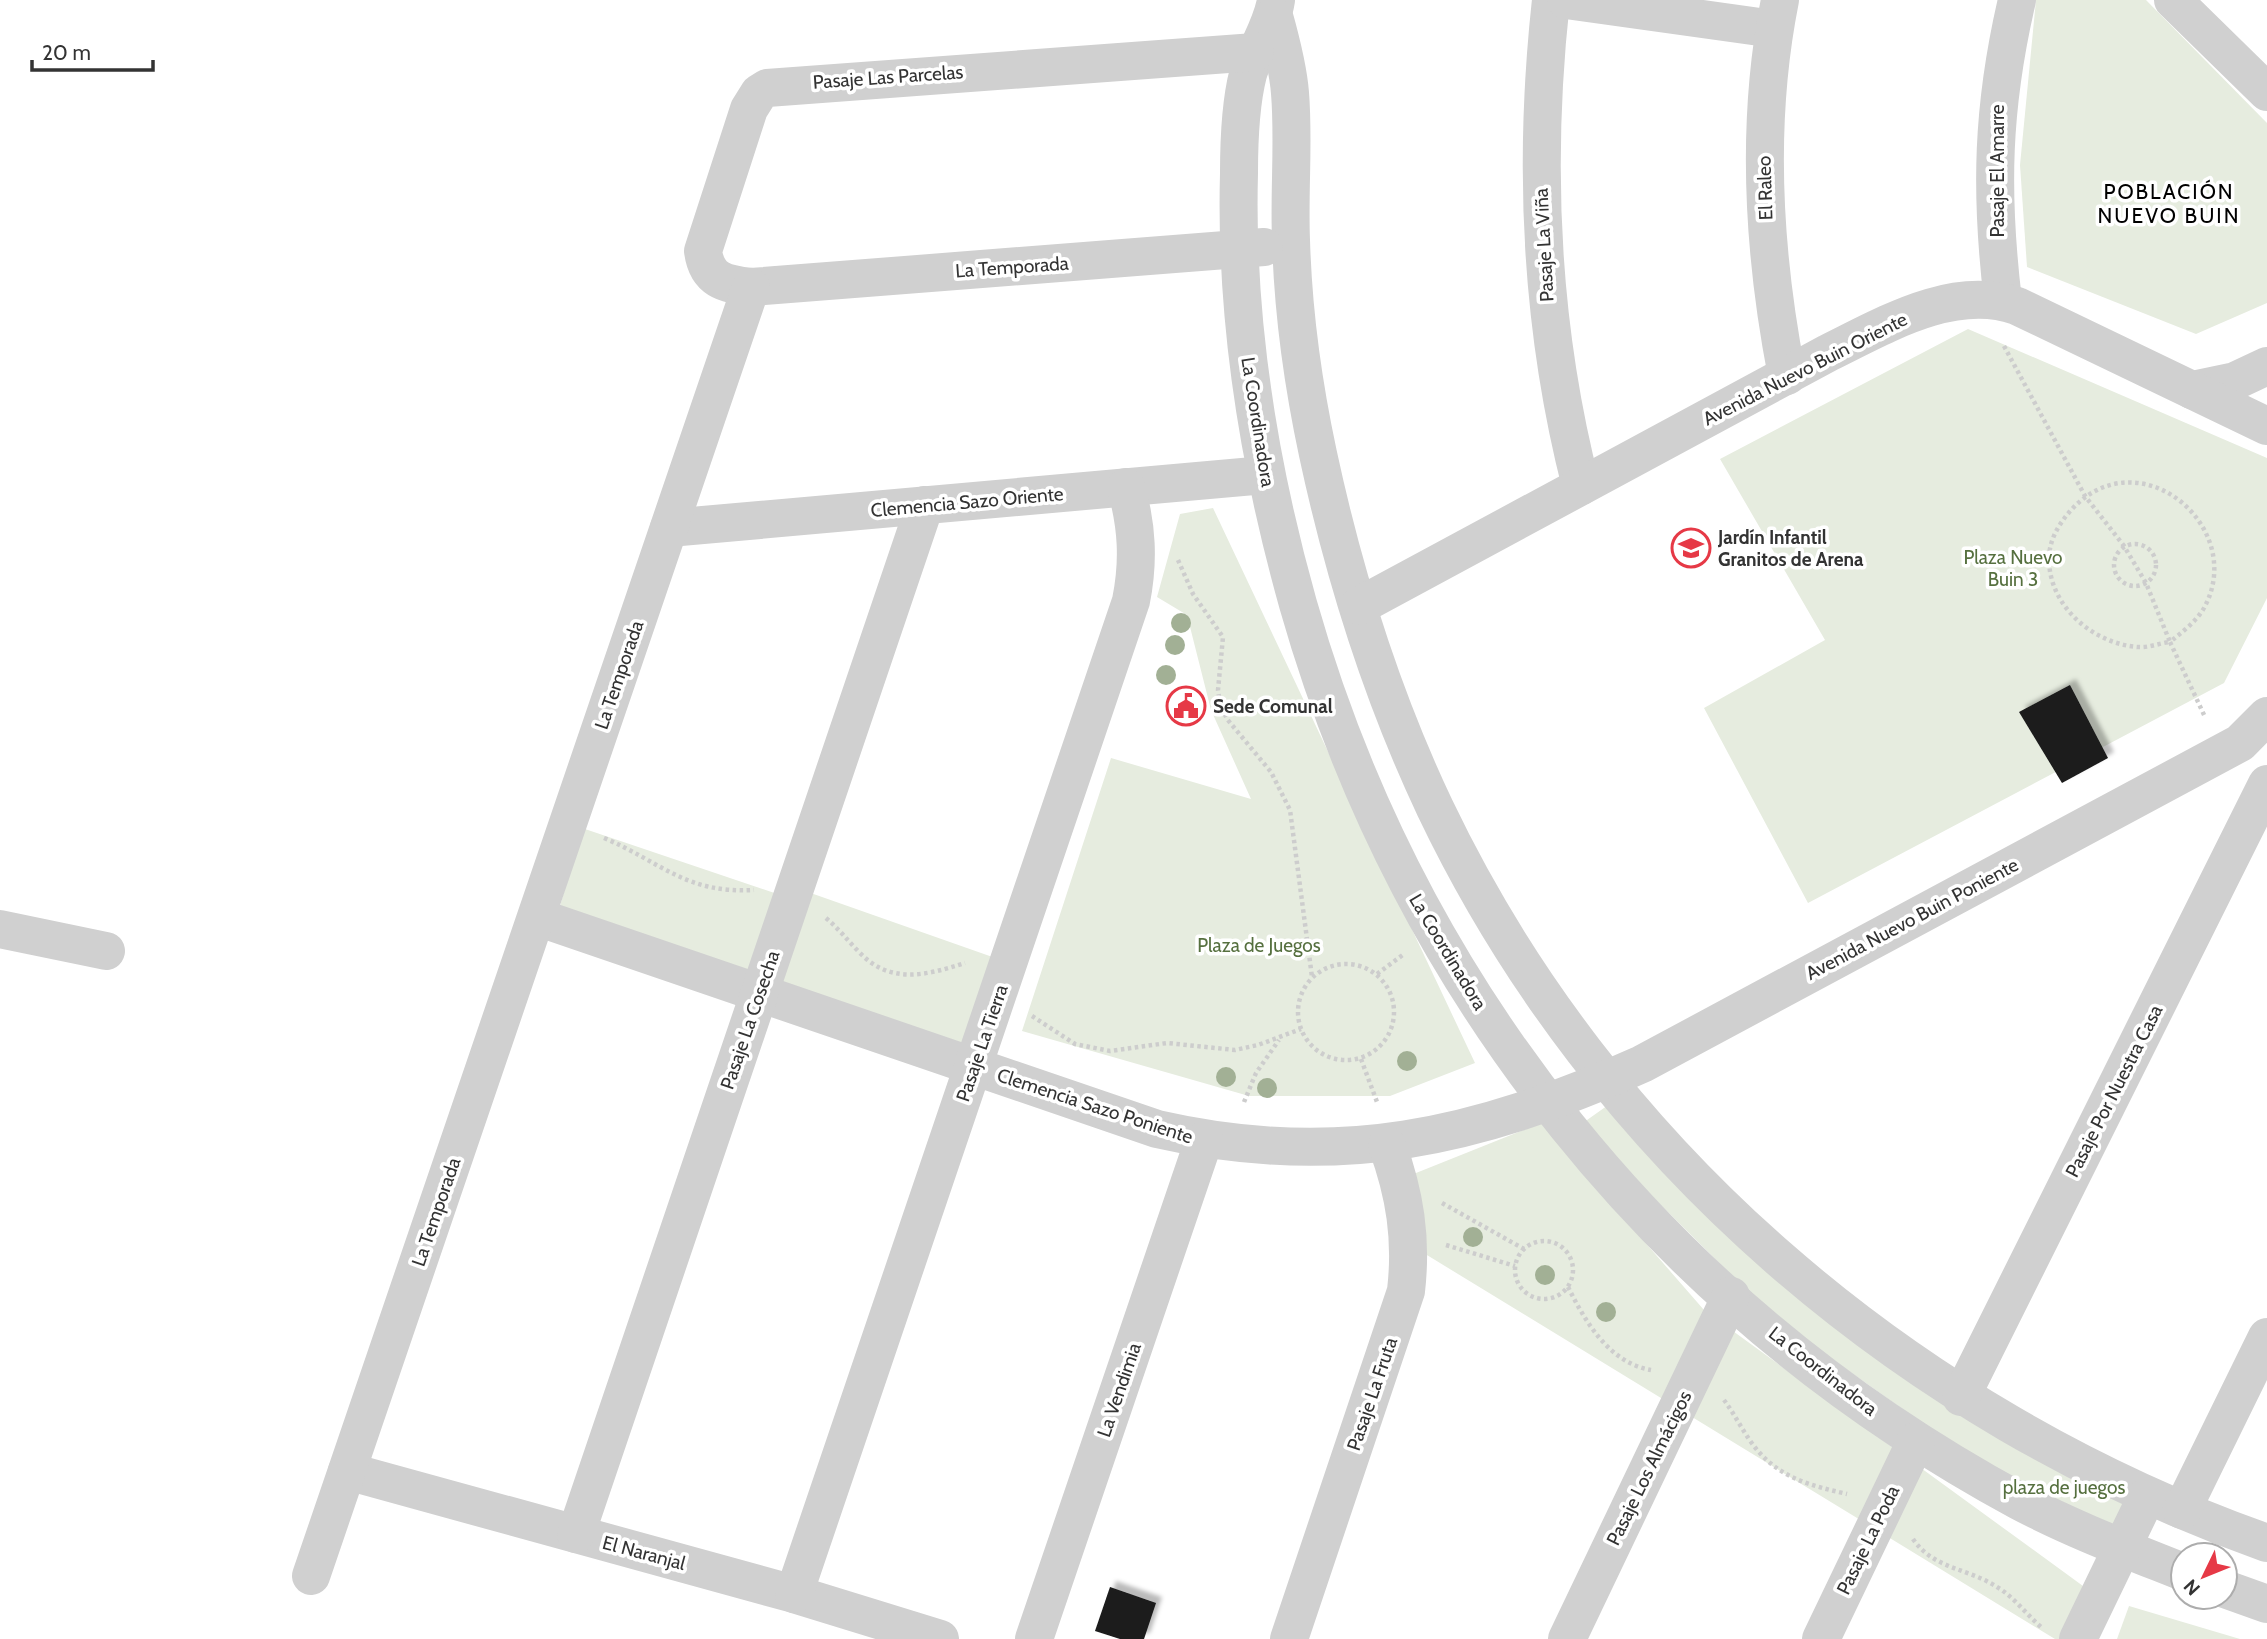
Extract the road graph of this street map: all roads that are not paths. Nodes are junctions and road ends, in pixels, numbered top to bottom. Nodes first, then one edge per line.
1 (1551, 0) edge
2 (1566, 0) edge
3 (2017, 0) edge
4 (2174, 0) edge
5 (1275, 8) edge
6 (1777, 15) edge
7 (1255, 52) junction
8 (2267, 92) edge
9 (1291, 245) junction
10 (1239, 249) junction
11 (751, 287) junction
12 (2001, 320) junction
13 (2267, 366) edge
14 (1787, 376) junction
15 (2192, 390) junction
16 (2267, 426) edge
17 (1265, 475) junction
18 (1581, 486) junction
19 (1126, 487) junction
20 (925, 505) junction
21 (669, 528) junction
22 (1359, 606) junction
23 (2267, 716) edge
24 (2240, 743) junction
25 (2267, 772) edge
26 (2267, 784) edge
27 (537, 918) junction
28 (0, 929) edge
29 (106, 951) dead end
30 (759, 994) junction
31 (974, 1067) junction
32 (1608, 1079) junction
33 (1545, 1102) junction
34 (1204, 1140) junction
35 (1387, 1145) junction
36 (1731, 1296) junction
37 (2267, 1337) edge
38 (1961, 1397) junction
39 (1916, 1441) junction
40 (347, 1471) junction
41 (2147, 1496) junction
42 (2182, 1510) junction
43 (576, 1534) junction
44 (2267, 1543) edge
45 (2122, 1548) junction
46 (2169, 1566) edge
47 (311, 1576) dead end
48 (794, 1594) junction
49 (2239, 1594) edge
50 (2267, 1604) edge
51 (2064, 1637) edge
52 (940, 1639) edge
53 (1034, 1639) edge
54 (1289, 1639) edge
55 (1567, 1639) edge
56 (1821, 1639) edge

1 - 18 street, Pasaje La Viña
2 - 6 street
3 - 12 street, Pasaje El Amarre
4 - 8 street
5 - 7 street, La Coordinadora
5 - 9 street, La Coordinadora
6 - 14 street, El Raleo
7 - 10 street, La Coordinadora
7 - 11 street, Pasaje Las Parcelas
9 - 10 street, La Temporada
9 - 22 street, La Coordinadora
10 - 11 street, La Temporada
10 - 17 street, La Coordinadora
11 - 21 street, La Temporada
12 - 14 street, Avenida Nuevo Buin Oriente
12 - 15 street, Avenida Nuevo Buin Oriente
13 - 15 street
14 - 18 street, Avenida Nuevo Buin Oriente
15 - 16 street, Avenida Nuevo Buin Oriente
17 - 19 street, Clemencia Sazo Oriente
17 - 33 street, La Coordinadora
18 - 22 street, Avenida Nuevo Buin Oriente
19 - 20 street, Clemencia Sazo Oriente
19 - 31 street, Pasaje La Tierra
20 - 21 street, Clemencia Sazo Oriente
20 - 30 street, Pasaje La Cosecha
21 - 27 street, La Temporada
22 - 32 street, La Coordinadora
23 - 24 street, Avenida Nuevo Buin Poniente
24 - 25 street
24 - 32 street, Avenida Nuevo Buin Poniente
26 - 38 street, Pasaje Por Nuestra Casa
27 - 30 street, Clemencia Sazo Poniente
27 - 40 street, La Temporada
28 - 29 street
30 - 31 street, Clemencia Sazo Poniente
30 - 43 street, Pasaje La Cosecha
31 - 34 street, Clemencia Sazo Poniente
31 - 48 street, Pasaje La Tierra
32 - 33 street, Avenida Nuevo Buin Poniente
32 - 38 street, La Coordinadora
33 - 35 street, Clemencia Sazo Poniente
33 - 36 street, La Coordinadora
34 - 35 street, Clemencia Sazo Poniente
34 - 53 street, La Vendimia
35 - 54 street, Pasaje La Fruta
36 - 39 street, La Coordinadora
36 - 55 street, Pasaje Los Almácigos
37 - 42 street
38 - 41 street, La Coordinadora
39 - 45 street, La Coordinadora
39 - 56 street, Pasaje La Poda
40 - 43 street, El Naranjal
40 - 47 street, La Temporada
41 - 42 street, La Coordinadora
41 - 45 street
42 - 44 street, La Coordinadora
43 - 48 street, El Naranjal
45 - 46 street, La Coordinadora
45 - 51 street
48 - 52 street, El Naranjal
49 - 50 street

